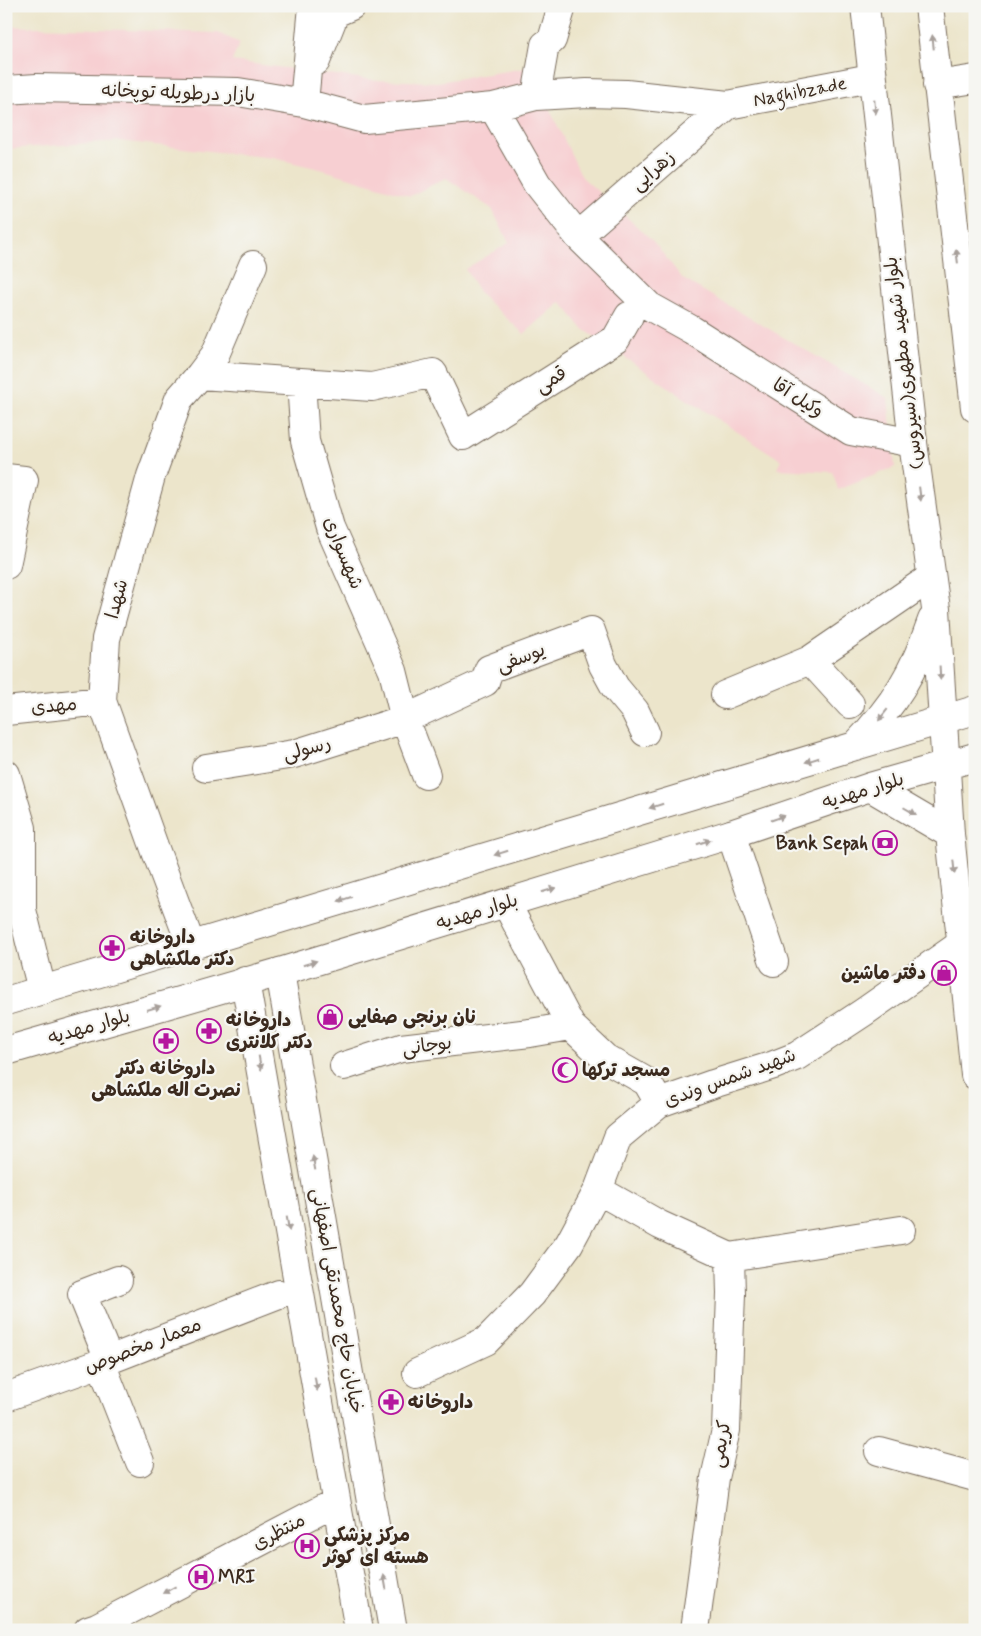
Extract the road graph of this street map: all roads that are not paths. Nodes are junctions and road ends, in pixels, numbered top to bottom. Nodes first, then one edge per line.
1 (313, 6) edge
2 (351, 6) edge
3 (562, 6) edge
4 (864, 6) edge
5 (929, 6) edge
6 (871, 78) junction
7 (975, 79) edge
8 (937, 85) junction
9 (6, 90) edge
10 (305, 94) junction
11 (536, 96) junction
12 (728, 105) junction
13 (493, 107) junction
14 (578, 236) junction
15 (253, 265) dead end
16 (629, 316) dead end
17 (200, 375) junction
18 (301, 382) junction
19 (975, 408) edge
20 (913, 443) junction
21 (6, 478) edge
22 (6, 565) edge
23 (930, 578) junction
24 (936, 609) junction
25 (810, 660) junction
26 (725, 695) dead end
27 (102, 702) junction
28 (850, 704) dead end
29 (975, 710) edge
30 (6, 711) edge
31 (405, 719) junction
32 (942, 720) junction
33 (645, 732) dead end
34 (852, 748) junction
35 (975, 757) edge
36 (946, 766) junction
37 (206, 768) dead end
38 (6, 774) edge
39 (426, 775) dead end
40 (870, 787) junction
41 (731, 834) junction
42 (950, 834) junction
43 (506, 903) junction
44 (961, 944) junction
45 (191, 945) junction
46 (774, 962) dead end
47 (280, 972) junction
48 (245, 981) junction
49 (42, 990) junction
50 (6, 1001) edge
51 (287, 1006) junction
52 (252, 1015) junction
53 (571, 1026) junction
54 (6, 1051) edge
55 (344, 1066) dead end
56 (975, 1075) edge
57 (659, 1103) junction
58 (598, 1190) junction
59 (901, 1230) dead end
60 (730, 1257) junction
61 (118, 1280) dead end
62 (279, 1294) dead end
63 (105, 1361) junction
64 (417, 1373) dead end
65 (6, 1397) edge
66 (879, 1451) dead end
67 (140, 1462) dead end
68 (975, 1477) edge
69 (336, 1502) junction
70 (88, 1630) edge
71 (358, 1630) edge
72 (393, 1630) edge
73 (695, 1630) edge

1 - 10 main road
2 - 10 main road
3 - 11 main road
4 - 6 main road, بلوار شهید مطهری(سیروس)
8 -> 5 main road
6 - 12 main road, Naghibzade
6 -> 20 main road, بلوار شهید مطهری(سیروس)
7 - 8 main road
19 -> 8 main road
9 - 10 main road, بازار درطویله توپخانه
10 - 13 main road, بازار درطویله توپخانه
11 - 12 main road, بازار درطویله توپخانه
11 - 13 main road, بازار درطویله توپخانه
12 - 14 main road, زهرایی
13 - 14 main road
14 - 20 main road, وکیل آقا
15 - 17 main road, شهدا
16 - 18 main road, قمی
17 - 18 main road
17 - 27 main road, شهدا
18 - 31 main road, شهسواری
20 -> 23 main road, بلوار شهید مطهری(سیروس)
21 - 22 main road
23 - 24 main road, بلوار شهید مطهری(سیروس)
23 - 25 main road
24 -> 32 main road, بلوار شهید مطهری(سیروس)
24 -> 34 main road
25 - 26 main road
25 - 28 main road
27 - 30 main road, مهدی
27 - 45 main road, شهدا
29 - 32 main road
31 - 33 main road, یوسفی
31 - 37 main road, رسولی
31 - 39 main road, شهسواری
32 - 34 main road
32 - 36 main road, بلوار شهید مطهری(سیروس)
34 -> 45 main road
35 - 36 main road, بلوار مهدیه
36 - 40 main road, بلوار مهدیه
36 - 42 main road, بلوار شهید مطهری(سیروس)
38 - 49 main road
41 -> 40 main road, بلوار مهدیه
40 -> 42 main road
43 -> 41 main road, بلوار مهدیه
41 - 46 main road
42 -> 44 main road, بلوار شهید مطهری(سیروس)
47 -> 43 main road, بلوار مهدیه
43 - 53 main road
44 - 56 main road, بلوار شهید مطهری(سیروس)
44 - 57 main road, شهید شمس وندی
45 - 49 main road
47 - 48 main road, بلوار مهدیه
47 - 51 main road, خیابان حاج محمدتقی اصفهانی
48 - 52 main road, خیابان حاج محمدتقی اصفهانی
54 -> 48 main road, بلوار مهدیه
49 - 50 main road
51 - 52 main road
72 -> 51 main road, خیابان حاج محمدتقی اصفهانی
52 -> 69 main road, خیابان حاج محمدتقی اصفهانی
53 - 55 main road, بوجانی
53 - 57 main road
57 - 58 main road, شهید شمس وندی
58 - 60 main road
58 - 64 main road, شهید شمس وندی
59 - 60 main road
60 - 73 main road, کریمی
61 - 63 main road
62 - 63 main road, معمار مخصوص
63 - 65 main road, معمار مخصوص
63 - 67 main road
66 - 68 main road
69 -> 70 main road, منتظری
69 - 71 main road, خیابان حاج محمدتقی اصفهانی

